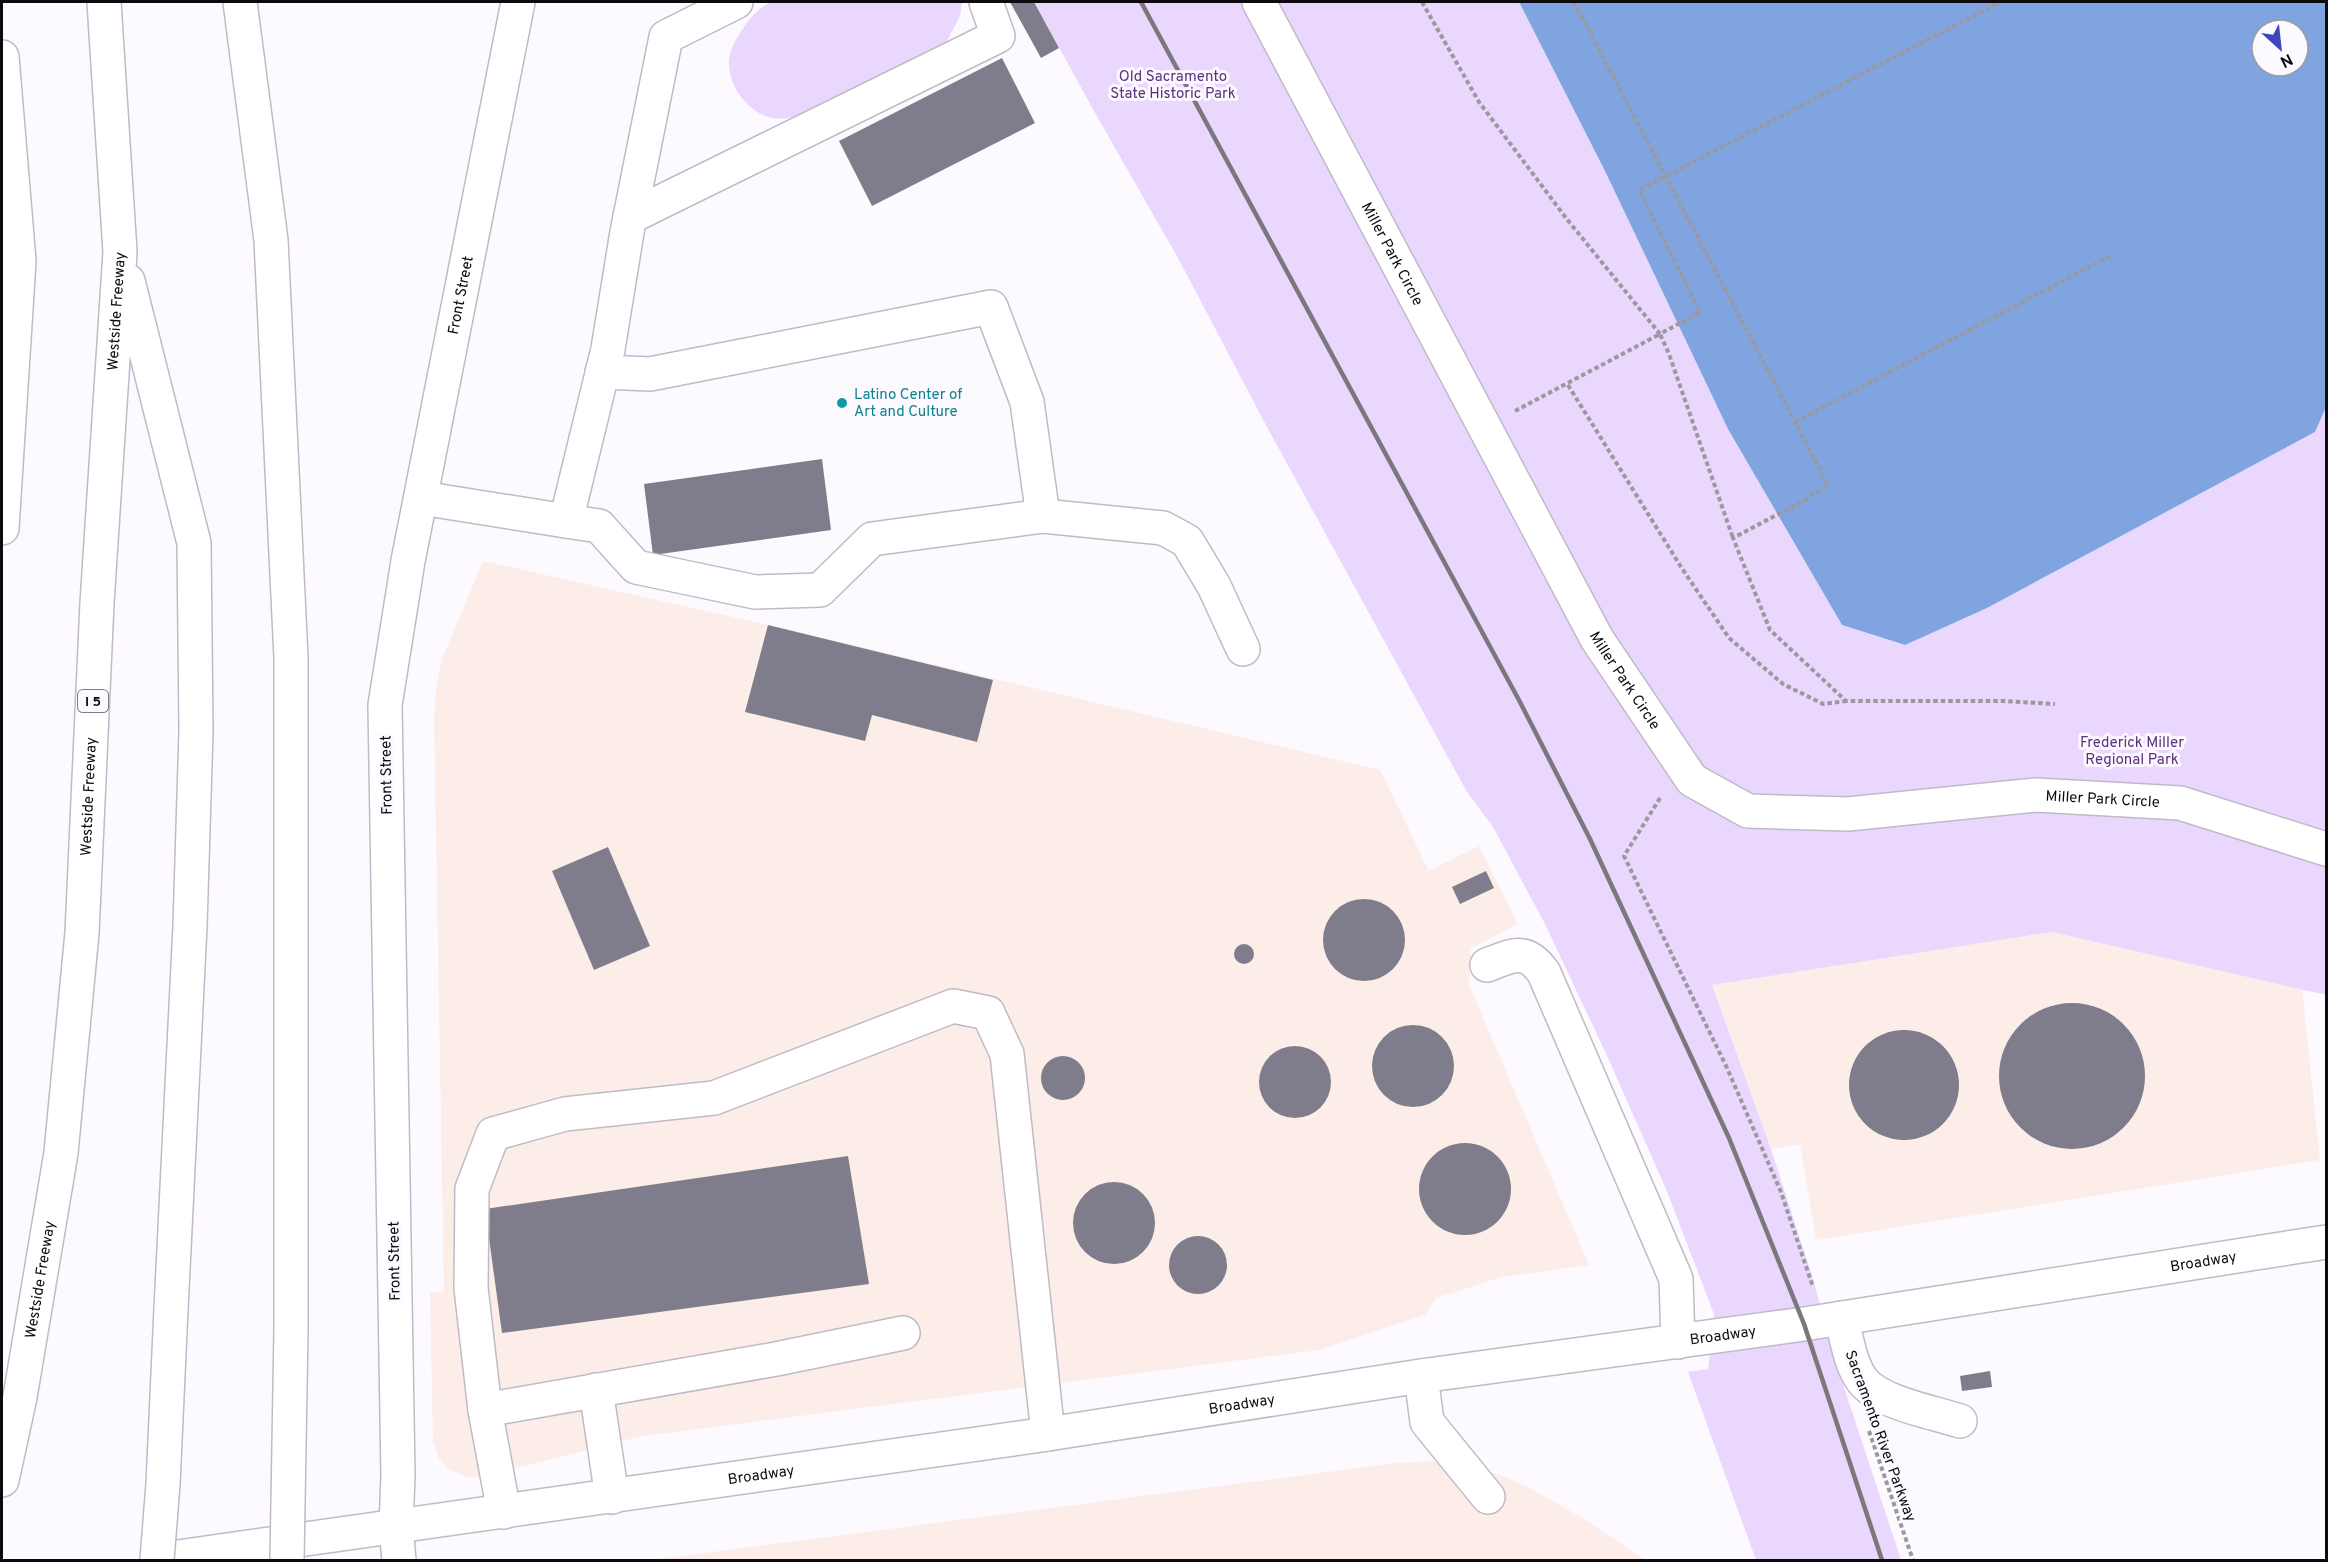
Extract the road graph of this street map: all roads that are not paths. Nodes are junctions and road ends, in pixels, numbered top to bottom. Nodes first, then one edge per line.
1 (104, 2) edge
2 (240, 2) edge
3 (518, 2) edge
4 (736, 2) edge
5 (986, 2) edge
6 (1259, 2) edge
7 (2, 57) edge
8 (630, 217) junction
9 (120, 252) junction
10 (602, 372) junction
11 (421, 498) junction
12 (1043, 516) junction
13 (566, 521) junction
14 (2, 528) edge
15 (1243, 649) dead end
16 (2326, 849) edge
17 (1487, 965) dead end
18 (2326, 1242) edge
19 (1833, 1320) junction
20 (903, 1333) dead end
21 (1678, 1341) junction
22 (1421, 1376) junction
23 (596, 1390) junction
24 (485, 1410) junction
25 (1960, 1421) dead end
26 (1048, 1434) junction
27 (2, 1480) edge
28 (612, 1497) junction
29 (1488, 1497) dead end
30 (504, 1512) junction
31 (396, 1528) junction
32 (157, 1560) edge
33 (287, 1560) edge
34 (399, 1560) edge

1 - 9 main road, Westside Freeway / I 5
2 - 33 main road, bridge
3 - 11 main road, Front Street
4 - 8 main road
5 - 8 main road
6 - 16 main road, Miller Park Circle
7 - 14 main road
8 - 10 main road
9 - 27 main road, Westside Freeway / I 5
9 - 32 main road, bridge
10 - 12 main road
10 - 13 main road
11 - 13 main road
11 - 31 main road, Front Street
12 - 13 main road
12 - 15 main road
17 - 21 main road
18 - 19 main road, Broadway
19 - 21 main road, Broadway
19 - 25 main road
20 - 23 main road
21 - 22 main road, Broadway
22 - 26 main road, Broadway
22 - 29 main road
23 - 24 main road
23 - 28 main road
24 - 26 main road
24 - 30 main road
26 - 28 main road, Broadway
28 - 30 main road, Broadway
30 - 31 main road, Broadway
31 - 32 main road, Broadway
31 - 34 main road, Front Street

